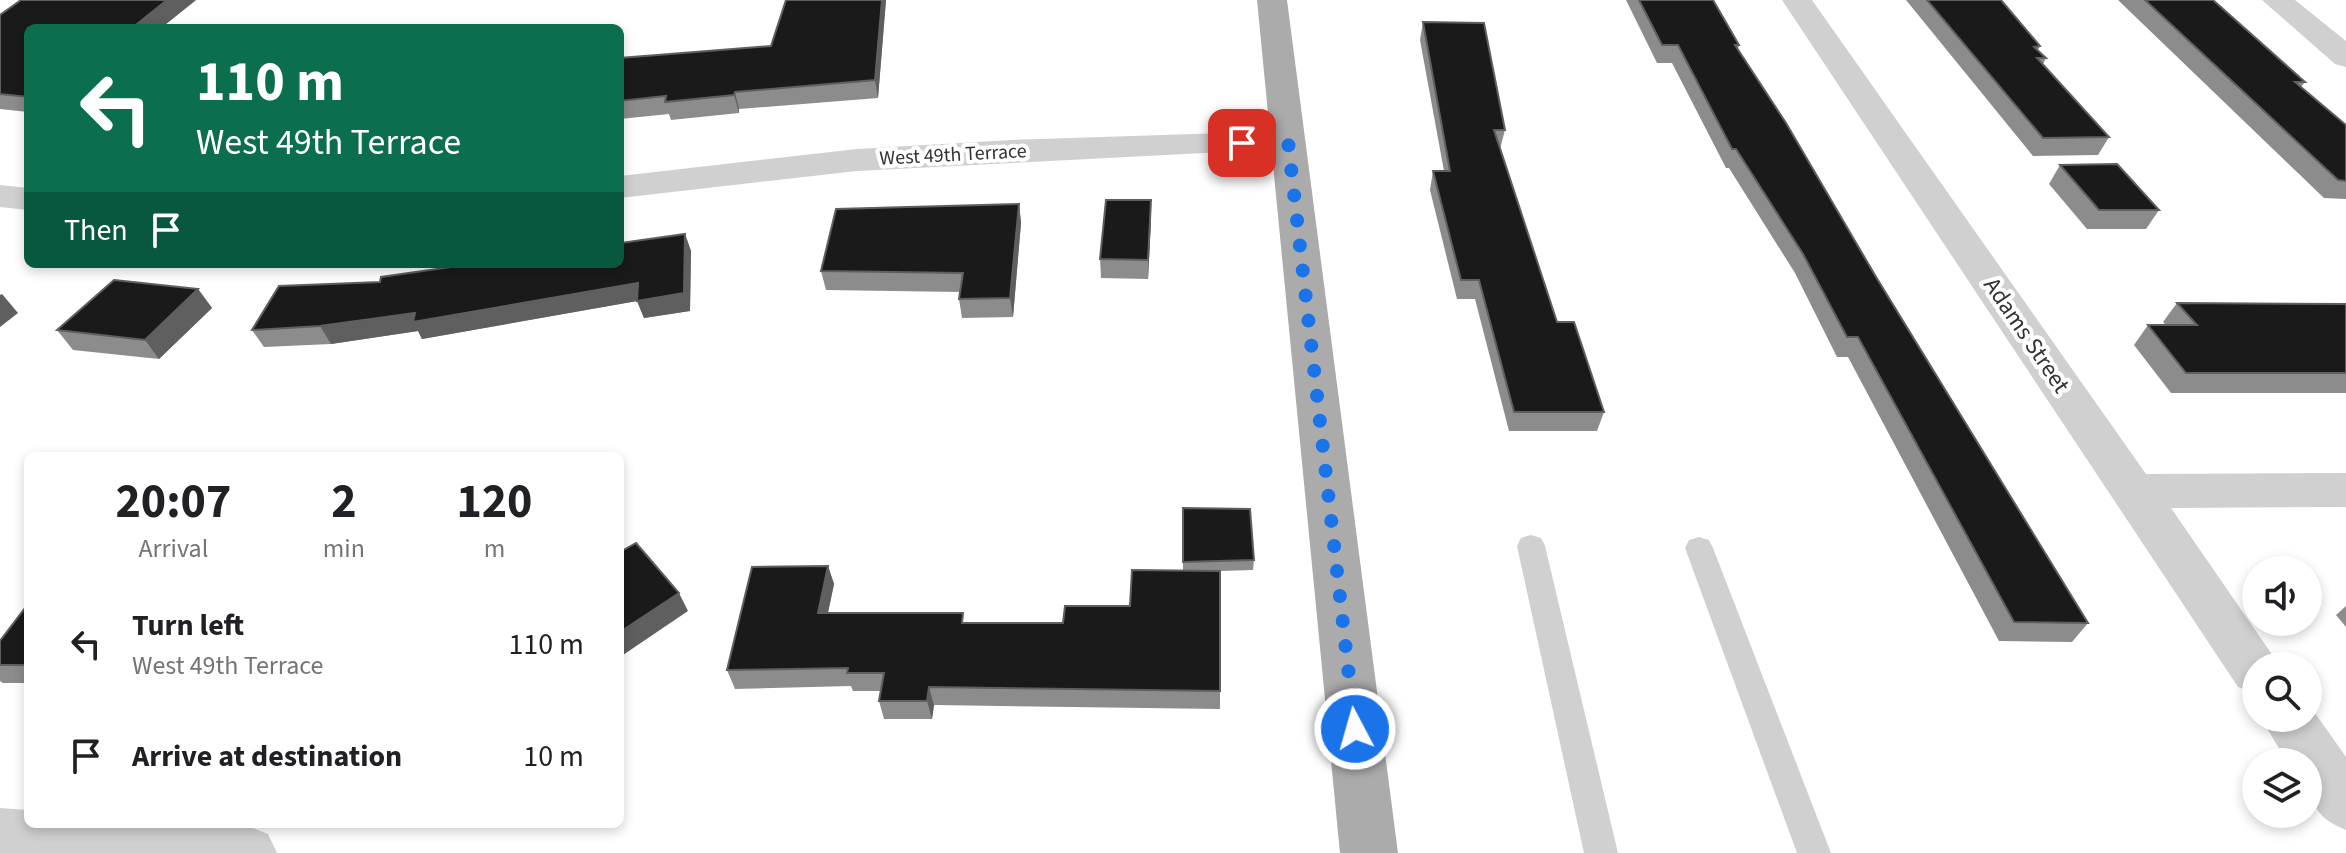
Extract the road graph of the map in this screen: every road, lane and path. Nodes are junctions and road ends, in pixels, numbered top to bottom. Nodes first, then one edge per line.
1 (1272, 0) edge
2 (1797, 0) edge
3 (2277, 0) edge
4 (2346, 57) edge
5 (1288, 141) junction
6 (624, 187) edge
7 (0, 196) edge
8 (24, 199) edge
9 (2346, 490) edge
10 (2134, 491) junction
11 (1531, 546) dead end
12 (1699, 548) dead end
13 (2243, 652) edge
14 (2297, 732) edge
15 (2346, 804) edge
16 (0, 835) edge
17 (248, 853) edge
18 (1369, 853) edge
19 (1601, 853) edge
20 (1814, 853) edge

1 - 5 main road
2 - 10 street, Adams Street
3 - 4 street
5 - 6 street, West 49th Terrace
5 - 18 main road
7 - 8 street
9 - 10 street
10 - 13 street, Adams Street
11 - 19 lane
12 - 20 lane
14 - 15 street
16 - 17 street

